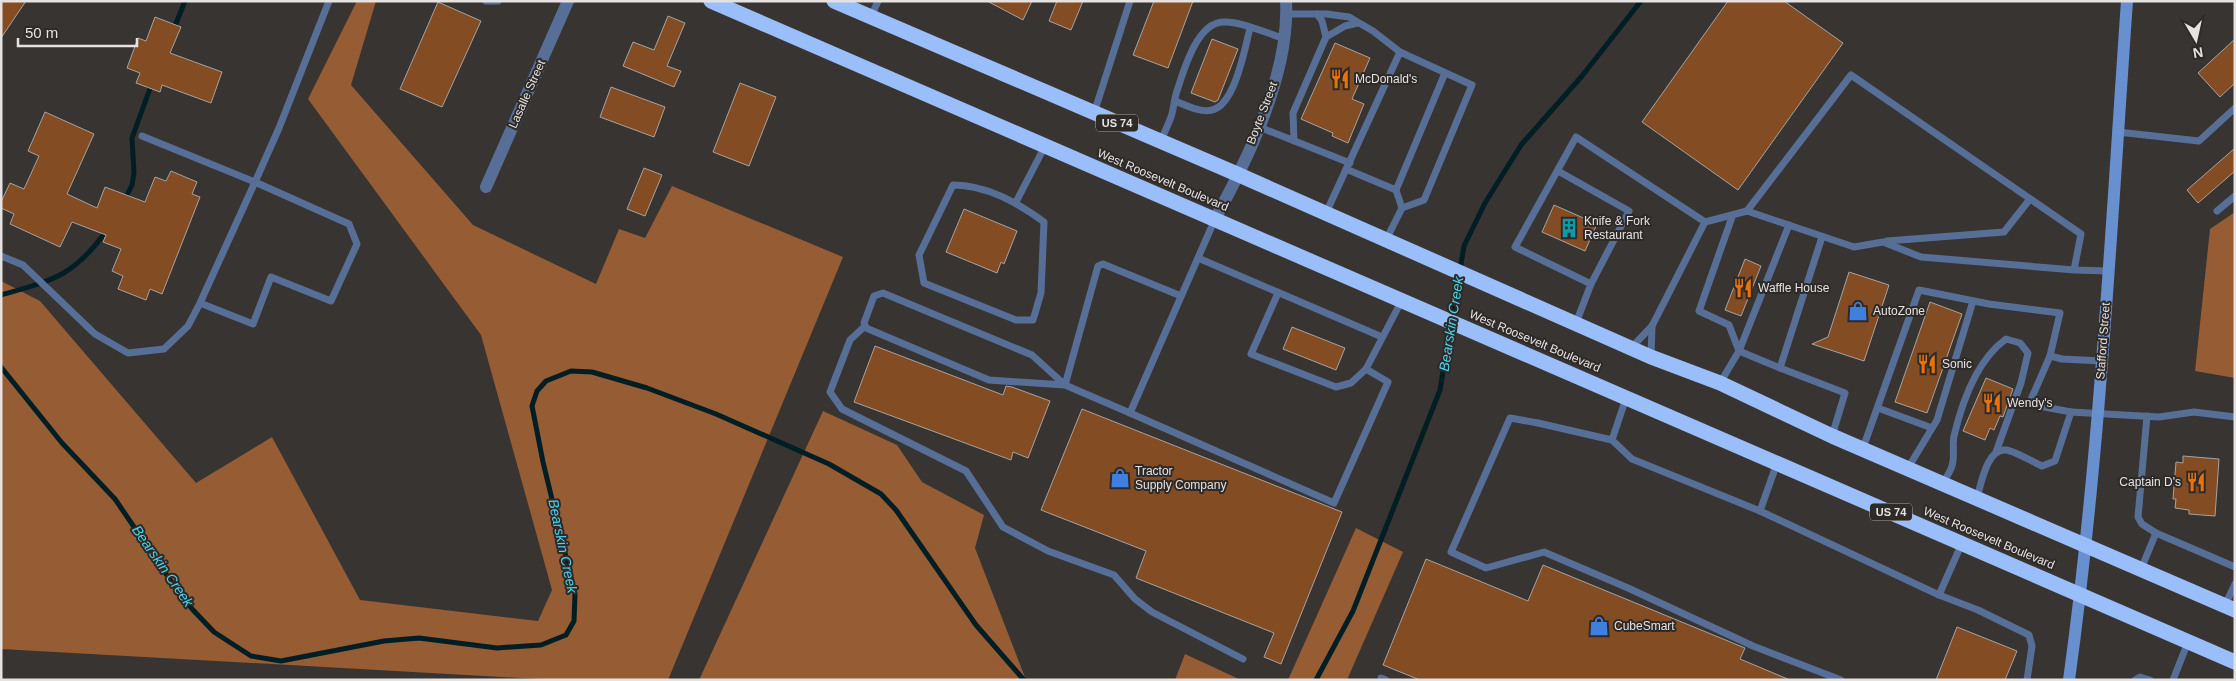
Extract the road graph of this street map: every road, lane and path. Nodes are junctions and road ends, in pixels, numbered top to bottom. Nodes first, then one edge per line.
1 (330, 1) edge
2 (486, 1) edge
3 (498, 1) edge
4 (568, 1) edge
5 (712, 1) edge
6 (834, 1) edge
7 (878, 1) edge
8 (1130, 1) edge
9 (2127, 1) edge
10 (1286, 7) edge
11 (1317, 14) junction
12 (871, 17) junction
13 (1358, 23) junction
14 (1250, 28) junction
15 (1326, 37) junction
16 (1286, 39) junction
17 (1400, 52) junction
18 (1446, 73) junction
19 (1175, 101) junction
20 (2235, 108) edge
21 (1094, 114) junction
22 (1259, 127) junction
23 (2118, 132) junction
24 (142, 136) dead end
25 (1294, 140) junction
26 (1160, 142) junction
27 (1045, 145) junction
28 (1348, 166) junction
29 (1558, 170) junction
30 (1237, 174) junction
31 (255, 182) junction
32 (486, 187) dead end
33 (1396, 190) junction
34 (2235, 196) edge
35 (2030, 199) junction
36 (1016, 202) junction
37 (1402, 208) junction
38 (1746, 211) junction
39 (2217, 211) dead end
40 (1326, 214) junction
41 (1732, 217) junction
42 (1215, 219) junction
43 (1705, 222) junction
44 (1789, 225) junction
45 (1822, 237) junction
46 (1884, 242) junction
47 (1393, 244) junction
48 (1, 256) edge
49 (1198, 258) junction
50 (2074, 270) junction
51 (2108, 271) junction
52 (1591, 284) junction
53 (1278, 293) junction
54 (1181, 296) junction
55 (1405, 301) junction
56 (1973, 301) junction
57 (200, 303) junction
58 (1576, 323) junction
59 (865, 326) junction
60 (1652, 326) junction
61 (1382, 337) junction
62 (1631, 348) junction
63 (1739, 351) junction
64 (1651, 356) junction
65 (2050, 356) junction
66 (2102, 361) junction
67 (1780, 368) junction
68 (1366, 369) junction
69 (1720, 383) junction
70 (1065, 385) junction
71 (1626, 397) junction
72 (1878, 408) junction
73 (2071, 412) junction
74 (1130, 413) junction
75 (2098, 413) junction
76 (2147, 416) junction
77 (2235, 417) edge
78 (1932, 428) junction
79 (1832, 436) junction
80 (1612, 440) junction
81 (1863, 448) junction
82 (1996, 452) junction
83 (1777, 462) junction
84 (1908, 468) junction
85 (1943, 483) junction
86 (1977, 498) junction
87 (1760, 511) junction
88 (2156, 533) junction
89 (1962, 543) junction
90 (2086, 546) junction
91 (2235, 567) edge
92 (2141, 569) junction
93 (2235, 584) edge
94 (2081, 594) junction
95 (1939, 595) junction
96 (2230, 608) edge
97 (2188, 642) junction
98 (1243, 659) dead end
99 (2235, 662) edge
100 (1381, 680) edge
101 (1386, 680) edge
102 (1841, 680) edge
103 (2027, 680) edge
104 (2069, 680) edge
105 (2136, 680) edge
106 (2150, 680) edge
107 (2173, 680) edge

1 - 31 lane
2 - 3 lane
4 - 32 street, Lasalle Street
5 - 27 highway, West Roosevelt Boulevard / US 74
6 - 12 highway, US 74
7 - 12 lane
8 - 21 lane
9 - 23 street, Stafford Street
10 - 11 lane
10 - 16 street, Boyte Street
11 - 13 lane
11 - 15 lane
12 - 21 highway, US 74
13 - 15 lane
13 - 17 lane
14 - 16 lane
14 - 19 lane
14 - 19 lane
15 - 25 lane
16 - 22 street, Boyte Street
17 - 18 lane
17 - 28 lane
18 - 33 lane
18 - 37 lane
19 - 26 lane
20 - 23 lane
21 - 26 highway, US 74
22 - 25 lane
22 - 30 street, Boyte Street
23 - 51 street, Stafford Street
24 - 31 lane
25 - 28 lane
26 - 30 highway, US 74
27 - 36 lane
27 - 42 highway, West Roosevelt Boulevard / US 74
28 - 33 lane
28 - 40 lane
29 - 43 lane
29 - 52 lane
29 - 52 lane
30 - 40 highway, US 74
30 - 42 street, Boyte Street
31 - 57 lane
31 - 57 lane
33 - 37 lane
34 - 39 lane
35 - 38 lane
35 - 46 lane
35 - 50 lane
36 - 36 lane
37 - 47 lane
38 - 41 lane
38 - 44 lane
40 - 47 highway, US 74
41 - 43 lane
41 - 63 lane
42 - 49 lane
42 - 55 highway, West Roosevelt Boulevard / US 74
43 - 60 lane
44 - 45 lane
44 - 63 lane
45 - 46 lane
45 - 67 lane
46 - 50 lane
47 - 58 highway, US 74
48 - 57 lane
49 - 53 lane
49 - 54 lane
50 - 51 lane
51 - 66 street, Stafford Street
52 - 58 lane
53 - 61 lane
53 - 68 lane
54 - 70 lane
54 - 74 lane
55 - 61 lane
55 - 71 highway, West Roosevelt Boulevard / US 74
56 - 65 lane
56 - 72 lane
56 - 78 lane
58 - 62 highway, US 74
59 - 70 lane
59 - 70 lane
59 - 98 lane
60 - 62 lane
60 - 64 lane
61 - 68 lane
62 - 64 highway, US 74
63 - 67 lane
63 - 69 lane
64 - 69 highway, US 74
65 - 66 lane
65 - 73 lane
66 - 75 street, Stafford Street
67 - 79 lane
68 - 74 lane
69 - 79 highway, US 74
70 - 74 lane
71 - 80 lane
71 - 83 highway, West Roosevelt Boulevard / US 74
72 - 78 lane
72 - 81 lane
73 - 75 lane
73 - 82 lane
75 - 76 lane
75 - 90 street, Stafford Street
76 - 77 lane
76 - 88 lane
78 - 84 lane
79 - 81 highway, US 74
80 - 87 lane
80 - 102 lane
81 - 84 highway, US 74
82 - 85 lane
82 - 86 lane
83 - 87 lane
83 - 89 highway, West Roosevelt Boulevard / US 74
84 - 85 highway, US 74
85 - 86 highway, US 74
86 - 90 highway, US 74
87 - 95 lane
88 - 91 lane
88 - 92 lane
89 - 94 highway, West Roosevelt Boulevard / US 74
89 - 95 lane
90 - 92 highway, US 74
90 - 94 street, Stafford Street
92 - 96 highway, US 74
93 - 96 lane
94 - 97 highway, West Roosevelt Boulevard / US 74
94 - 104 street, Stafford Street
95 - 103 lane
97 - 99 highway, West Roosevelt Boulevard / US 74
97 - 107 lane
100 - 101 lane
105 - 106 lane

